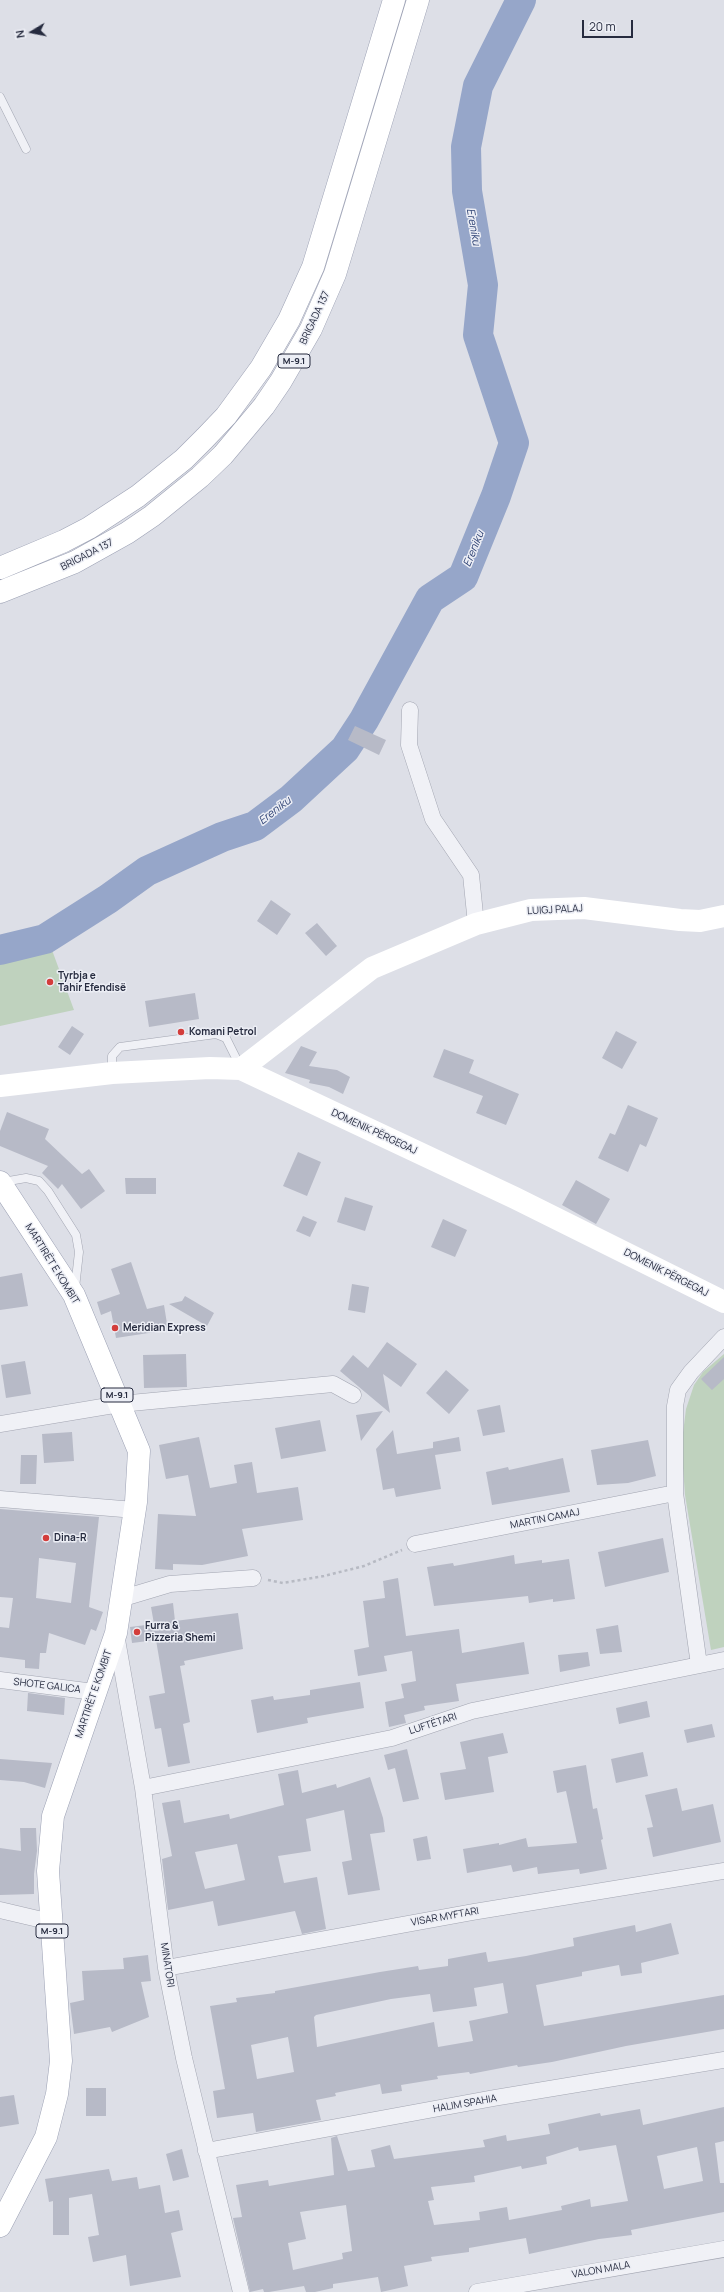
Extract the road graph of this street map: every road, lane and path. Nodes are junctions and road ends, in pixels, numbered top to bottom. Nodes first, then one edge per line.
1 (394, 0) edge
2 (418, 0) edge
3 (0, 97) edge
4 (26, 149) dead end
5 (0, 568) edge
6 (0, 592) edge
7 (410, 710) dead end
8 (724, 916) edge
9 (476, 924) junction
10 (241, 1069) junction
11 (112, 1073) junction
12 (0, 1086) edge
13 (0, 1183) edge
14 (74, 1295) junction
15 (724, 1302) edge
16 (724, 1337) edge
17 (353, 1395) dead end
18 (120, 1404) junction
19 (0, 1424) edge
20 (675, 1493) junction
21 (0, 1499) edge
22 (135, 1510) junction
23 (415, 1544) joint
24 (253, 1578) joint
25 (120, 1599) junction
26 (116, 1633) junction
27 (724, 1660) edge
28 (699, 1665) junction
29 (0, 1680) edge
30 (94, 1692) junction
31 (143, 1788) junction
32 (724, 1871) edge
33 (0, 1910) edge
34 (51, 1922) junction
35 (166, 1968) junction
36 (724, 2060) edge
37 (206, 2151) junction
38 (0, 2226) edge
39 (724, 2249) edge
40 (241, 2292) edge
41 (477, 2292) edge

1 - 5 main road, M-9.1
2 - 6 main road, BRIGADA 137 / M-9.1
3 - 4 lane
7 - 9 street
8 - 9 main road, LUIGJ PALAJ
9 - 10 main road, LUIGJ PALAJ
10 - 11 main road, DOMENIK PËRGEGAJ
10 - 11 lane
10 - 15 main road, DOMENIK PËRGEGAJ
11 - 12 main road, DOMENIK PËRGEGAJ
13 - 14 main road, MARTIRËT E KOMBIT / M-9.1
13 - 14 lane
14 - 18 main road, MARTIRËT E KOMBIT / M-9.1
16 - 20 street
17 - 18 street
18 - 19 street
18 - 22 main road, MARTIRËT E KOMBIT / M-9.1
20 - 23 street, MARTIN CAMAJ
20 - 28 street
21 - 22 street
22 - 25 main road, MARTIRËT E KOMBIT / M-9.1
23 - 24 path
24 - 25 street
25 - 26 main road, MARTIRËT E KOMBIT / M-9.1
26 - 30 main road, MARTIRËT E KOMBIT / M-9.1
26 - 31 street, MINATORI
27 - 28 street, LUFTËTARI
28 - 31 street, LUFTËTARI
29 - 30 street, SHOTE GALICA
30 - 34 main road, MARTIRËT E KOMBIT / M-9.1
31 - 35 street, MINATORI
32 - 35 street, VISAR MYFTARI
33 - 34 street
34 - 38 main road, MARTIRËT E KOMBIT / M-9.1
35 - 37 street, MINATORI
36 - 37 street, HALIM SPAHIA
37 - 40 street, MINATORI
39 - 41 street, VALON MALA

